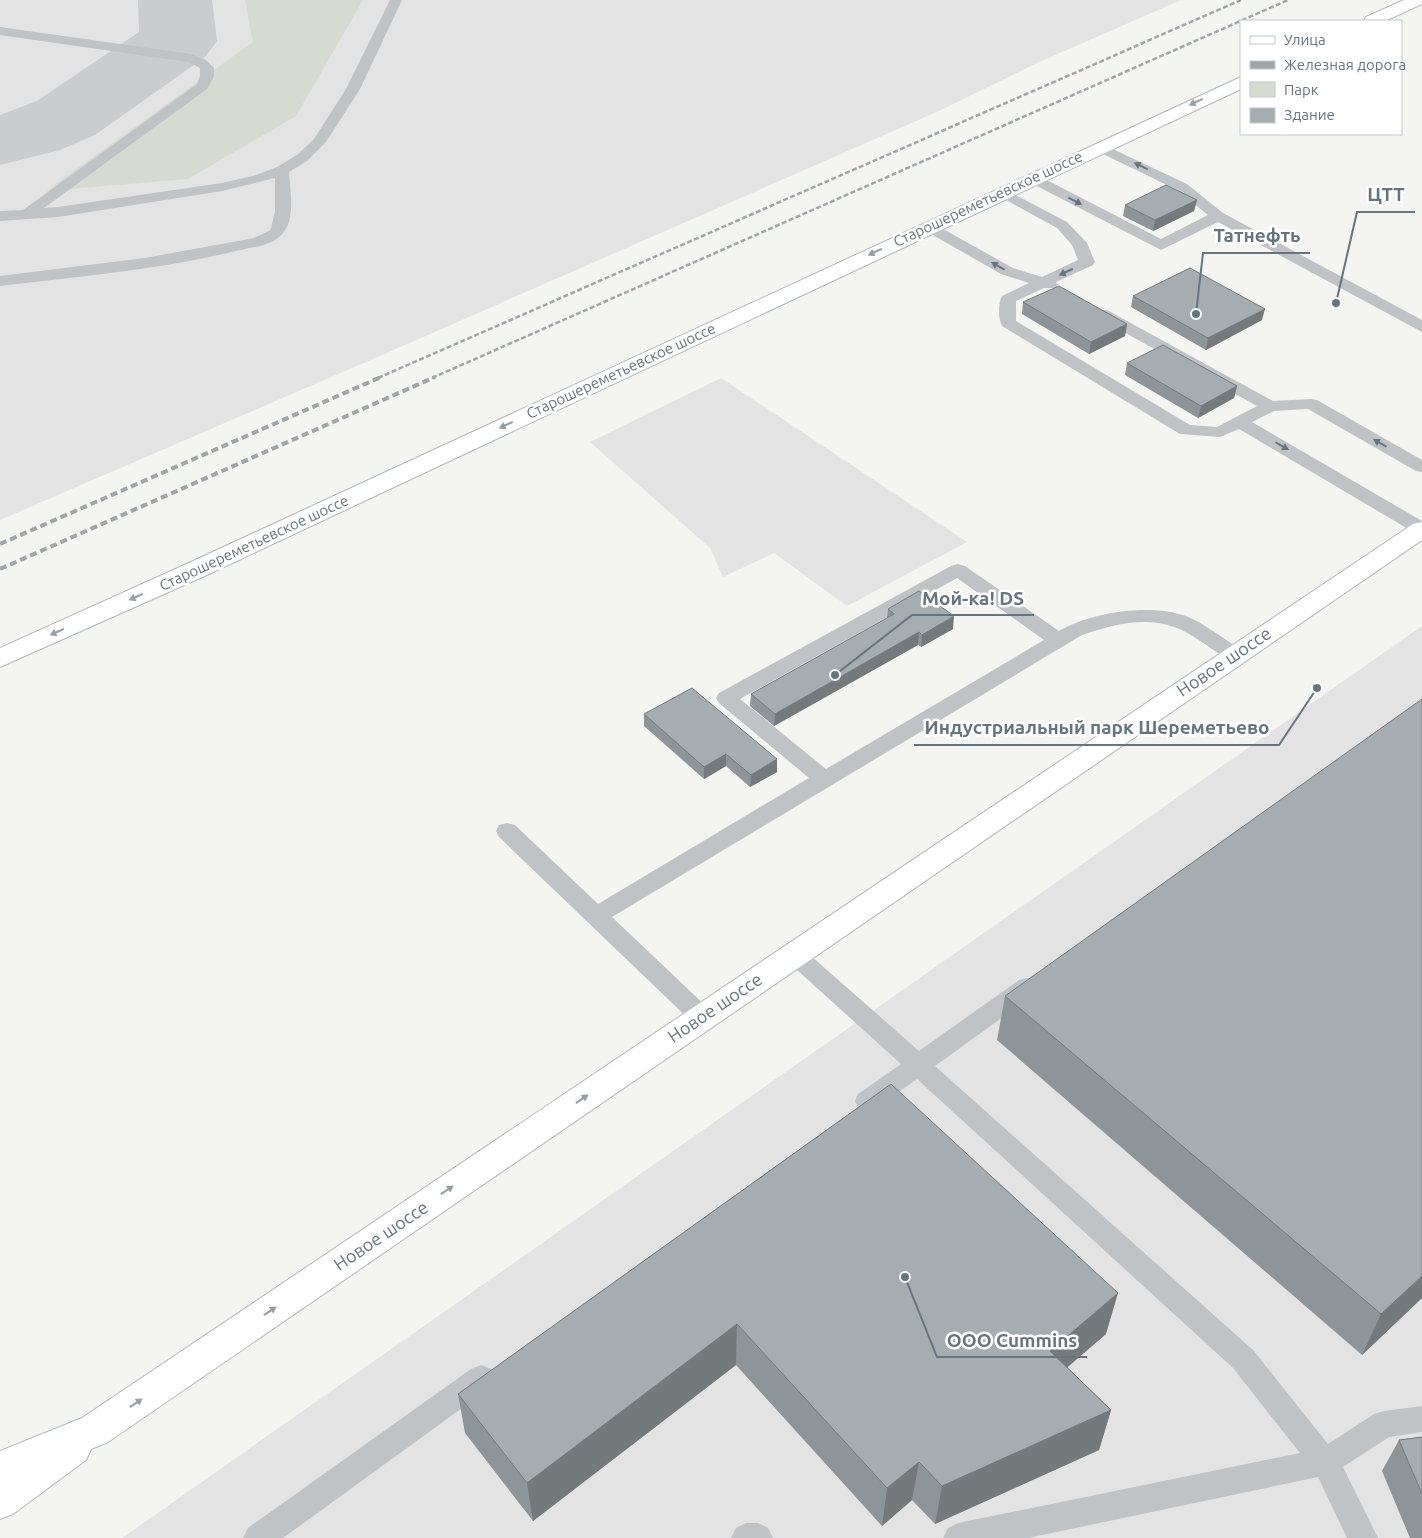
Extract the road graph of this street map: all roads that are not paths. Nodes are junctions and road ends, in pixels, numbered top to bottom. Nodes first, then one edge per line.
1 (396, 0) edge
2 (1418, 0) edge
3 (1374, 20) edge
4 (0, 31) edge
5 (1240, 82) edge
6 (1100, 147) junction
7 (282, 170) junction
8 (1032, 178) junction
9 (1002, 192) junction
10 (28, 214) junction
11 (0, 216) edge
12 (1218, 216) junction
13 (929, 227) junction
14 (0, 281) edge
15 (1044, 282) junction
16 (1062, 292) edge
17 (1088, 306) edge
18 (1422, 327) edge
19 (1270, 406) junction
20 (1240, 422) junction
21 (1422, 467) edge
22 (1422, 529) edge
23 (1058, 640) junction
24 (1235, 656) junction
25 (0, 658) edge
26 (824, 779) junction
27 (507, 832) dead end
28 (595, 916) junction
29 (794, 954) junction
30 (1048, 972) edge
31 (702, 1016) junction
32 (918, 1065) junction
33 (846, 1117) edge
34 (499, 1365) edge
35 (1422, 1419) edge
36 (95, 1430) junction
37 (1324, 1462) junction
38 (0, 1469) edge
39 (0, 1502) edge
40 (258, 1538) edge
41 (746, 1538) edge
42 (758, 1538) edge
43 (958, 1538) edge
44 (1363, 1538) edge

1 - 7 lane
2 - 3 main road
4 - 10 lane
5 -> 6 main road, Старошереметьевское шоссе
6 - 8 main road, Старошереметьевское шоссе
12 -> 6 lane
7 - 10 lane
7 - 14 lane
8 - 9 main road, Старошереметьевское шоссе
8 -> 12 lane
9 - 13 main road, Старошереметьевское шоссе
9 -> 15 lane
10 - 11 lane
12 - 18 lane
15 -> 13 lane
13 -> 25 main road, Старошереметьевское шоссе
15 - 16 lane
15 - 20 lane
17 - 19 lane
19 - 20 lane
21 -> 19 lane
20 -> 22 lane
22 - 24 main road, Новое шоссе
23 - 24 lane
23 - 26 lane
23 - 26 lane
24 - 29 main road, Новое шоссе
26 - 28 lane
27 - 28 lane
28 - 31 lane
29 - 31 main road, Новое шоссе
29 - 32 lane
30 - 32 lane
36 -> 31 main road, Новое шоссе
32 - 33 lane
32 - 37 lane
34 - 40 lane
35 - 37 lane
36 - 38 main road, Новое шоссе
36 - 39 main road
37 - 43 lane
37 - 44 lane
41 - 42 lane

